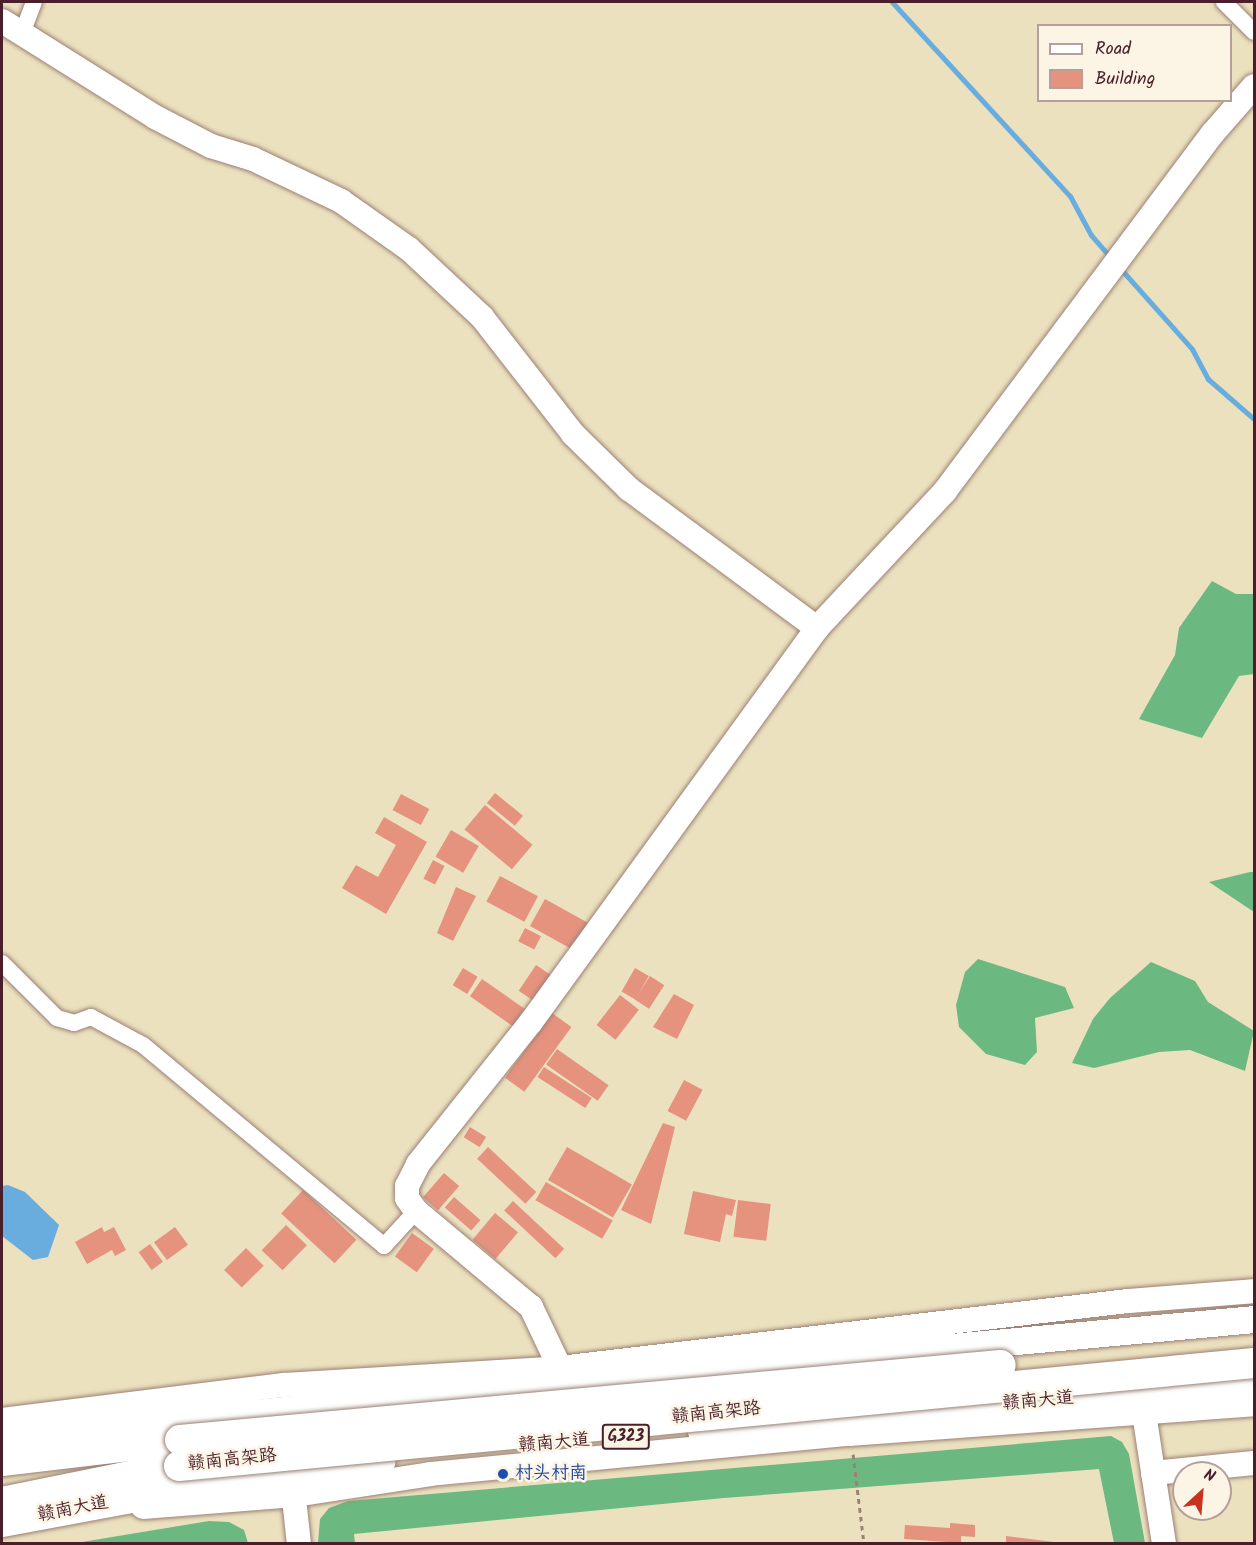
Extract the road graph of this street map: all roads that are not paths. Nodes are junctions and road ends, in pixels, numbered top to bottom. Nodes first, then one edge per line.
1 (34, 2) edge
2 (1224, 2) edge
3 (2, 21) edge
4 (1254, 32) edge
5 (21, 36) junction
6 (1254, 86) edge
7 (817, 628) junction
8 (2, 963) edge
9 (416, 1211) junction
10 (1254, 1291) edge
11 (1254, 1319) edge
12 (1254, 1343) edge
13 (1254, 1363) edge
14 (560, 1368) junction
15 (1254, 1384) edge
16 (284, 1397) junction
17 (378, 1400) junction
18 (1254, 1404) edge
19 (1144, 1413) junction
20 (212, 1416) junction
21 (5, 1440) edge
22 (180, 1453) junction
23 (386, 1461) junction
24 (1254, 1464) edge
25 (1153, 1473) junction
26 (218, 1483) junction
27 (293, 1483) junction
28 (2, 1502) edge
29 (2, 1523) edge
30 (2, 1537) edge
31 (299, 1544) edge
32 (1164, 1544) edge

1 - 5 street
2 - 4 street
3 - 5 street
5 - 7 street
6 - 7 street
7 - 9 street
8 - 9 street
9 - 14 street
10 - 14 street
11 - 17 main road
12 - 22 highway, 赣南高架路, bridge
13 - 22 highway, 赣南高架路, bridge
14 - 16 street
15 - 23 main road, 赣南大道 / G323
16 - 17 main road
16 - 20 main road
16 - 21 street
16 - 27 street
17 - 23 main road
18 - 19 street
19 - 25 street
19 - 27 street
20 - 21 main road
20 - 26 main road
21 - 22 highway, 赣南高架路
22 - 28 highway, 赣南高架路
23 - 27 main road, 赣南大道 / G323
24 - 25 street
25 - 32 street
26 - 27 main road, 赣南大道 / G323
26 - 29 main road, 赣南大道 / G323
27 - 30 street
27 - 31 street

